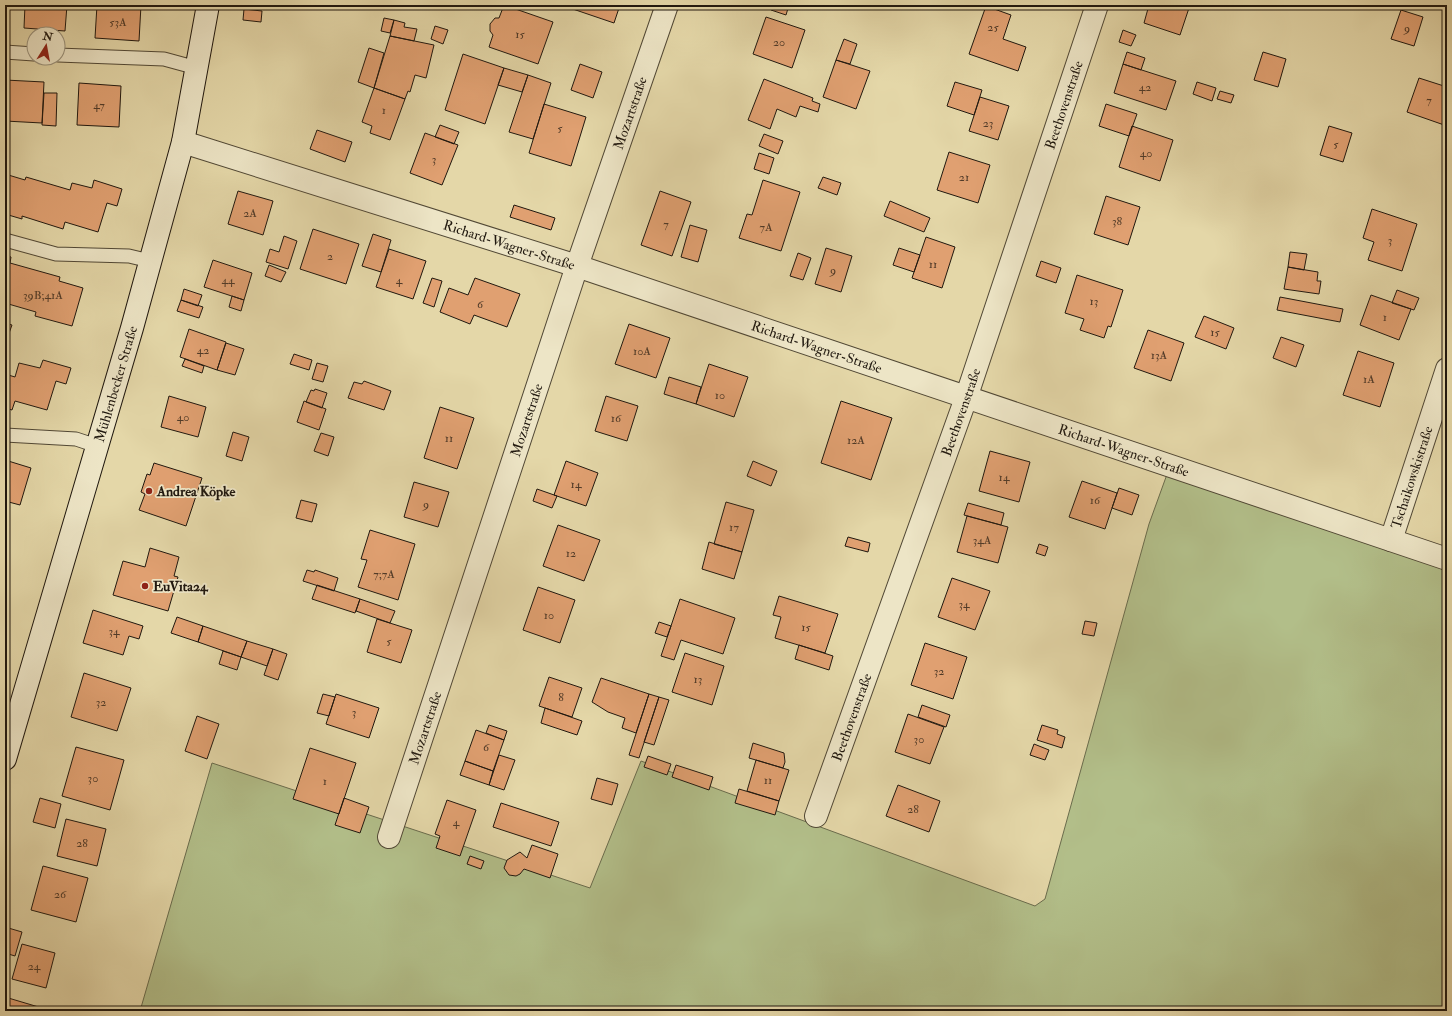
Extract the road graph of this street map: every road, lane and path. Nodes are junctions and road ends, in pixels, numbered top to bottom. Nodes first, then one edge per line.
1 (208, 5) edge
2 (668, 5) edge
3 (1097, 5) edge
4 (5, 52) edge
5 (26, 53) edge
6 (66, 55) edge
7 (197, 68) junction
8 (183, 142) junction
9 (5, 240) edge
10 (150, 261) junction
11 (577, 266) junction
12 (1447, 369) edge
13 (966, 398) junction
14 (5, 435) edge
15 (98, 446) junction
16 (1391, 540) junction
17 (1447, 559) edge
18 (5, 759) edge
19 (816, 816) dead end
20 (389, 837) dead end

1 - 7 street, Mühlenbecker Straße
2 - 11 street, Mozartstraße
3 - 13 street, Beethovenstraße
4 - 5 lane
6 - 7 lane
7 - 8 street, Mühlenbecker Straße
8 - 10 street, Mühlenbecker Straße
8 - 11 street, Richard-Wagner-Straße
9 - 10 lane
10 - 15 street, Mühlenbecker Straße
11 - 13 street, Richard-Wagner-Straße
11 - 20 street, Mozartstraße
12 - 16 street, Tschaikowskistraße
13 - 16 street, Richard-Wagner-Straße
13 - 19 street, Beethovenstraße
14 - 15 lane
15 - 18 street, Mühlenbecker Straße
16 - 17 street, Richard-Wagner-Straße

